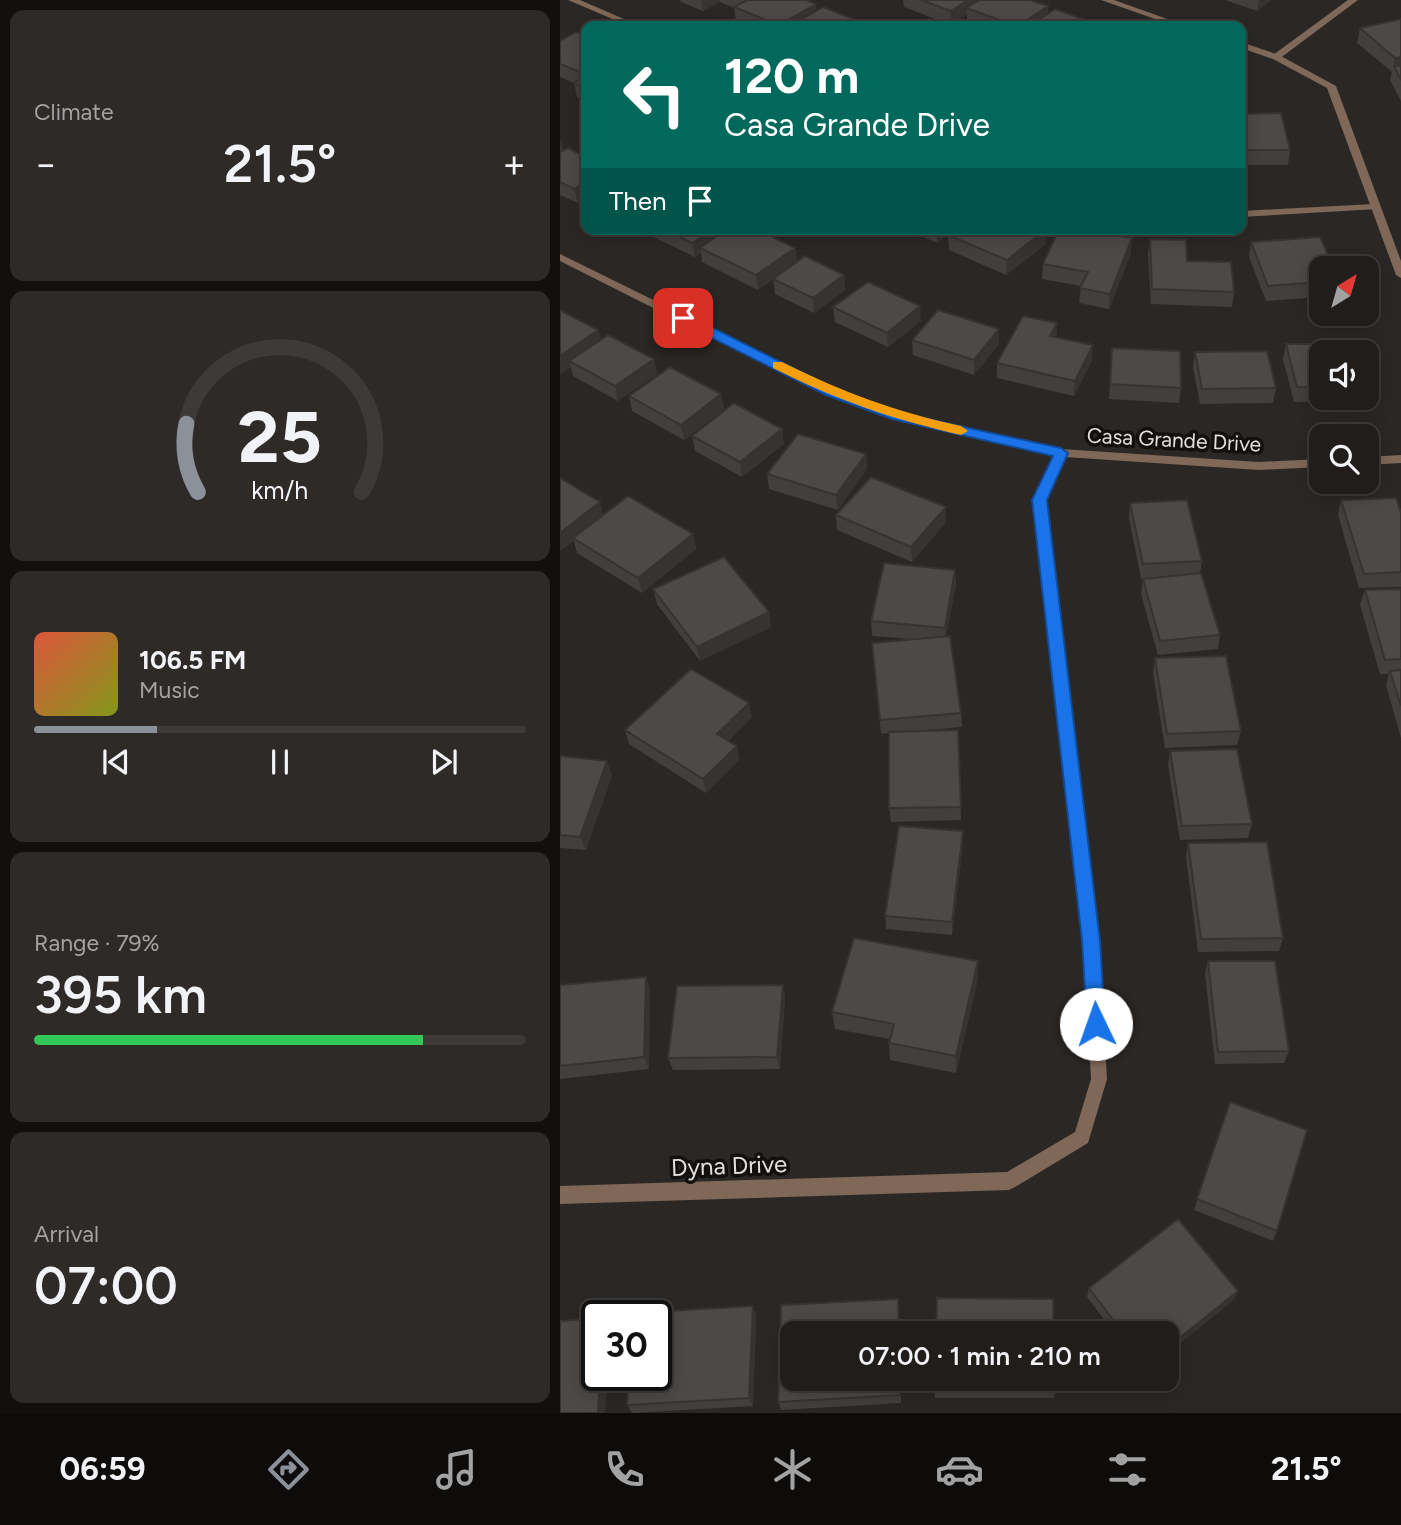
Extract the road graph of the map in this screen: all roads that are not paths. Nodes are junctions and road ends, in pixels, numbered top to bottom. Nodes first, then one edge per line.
1 (572, 0) edge
2 (1105, 0) edge
3 (1353, 0) edge
4 (624, 21) edge
5 (1168, 21) edge
6 (1246, 48) edge
7 (1276, 57) junction
8 (1374, 206) junction
9 (1246, 214) edge
10 (560, 257) edge
11 (1401, 275) edge
12 (1061, 453) junction
13 (1401, 459) edge
14 (1379, 460) edge
15 (1309, 464) edge
16 (560, 1195) edge

1 - 4 street
2 - 5 street
3 - 7 street
6 - 7 street
7 - 8 street
8 - 9 street
8 - 11 street
10 - 12 street, Casa Grande Drive
12 - 15 street, Casa Grande Drive
12 - 16 street, Dyna Drive
13 - 14 street

